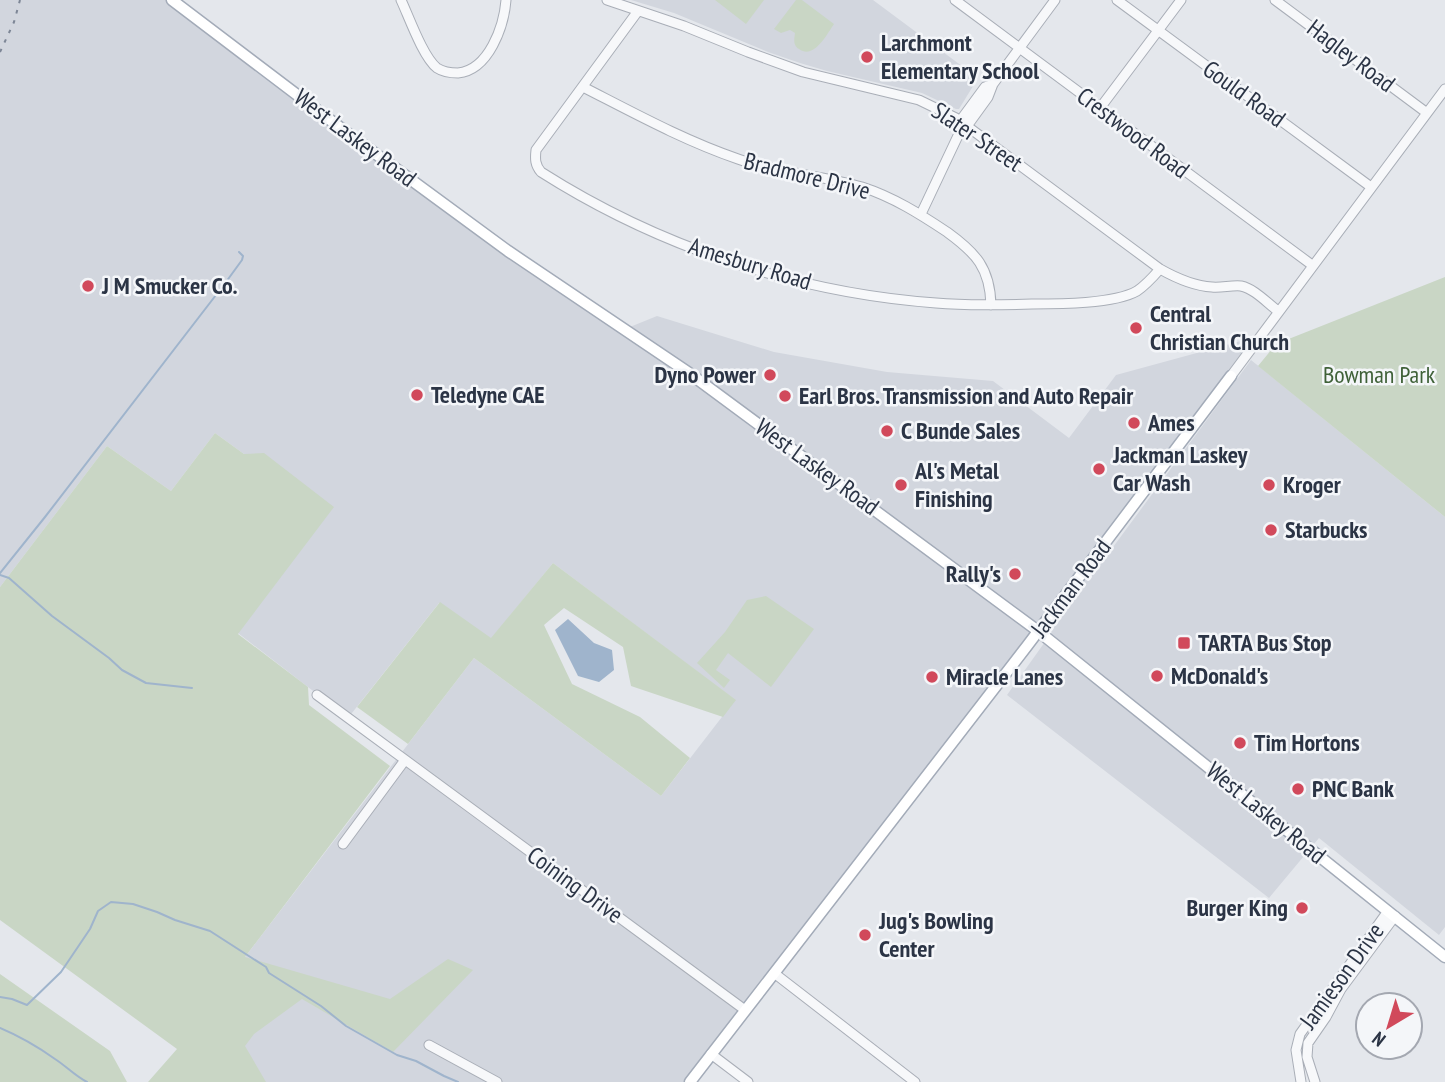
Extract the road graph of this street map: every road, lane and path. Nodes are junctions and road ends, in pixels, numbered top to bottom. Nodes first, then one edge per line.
1 (172, 0) edge
2 (401, 0) edge
3 (506, 0) edge
4 (607, 0) edge
5 (955, 0) edge
6 (1055, 0) edge
7 (1117, 0) edge
8 (1181, 0) edge
9 (1275, 0) edge
10 (638, 11) junction
11 (1158, 31) junction
12 (1019, 48) junction
13 (583, 87) junction
14 (1445, 89) edge
15 (1100, 108) junction
16 (1427, 113) junction
17 (963, 123) junction
18 (1371, 187) junction
19 (921, 214) junction
20 (1312, 265) junction
21 (1160, 269) junction
22 (991, 305) junction
23 (1278, 311) junction
24 (1231, 376) joint
25 (1038, 631) junction
26 (317, 695) dead end
27 (405, 760) junction
28 (343, 844) dead end
29 (1391, 914) junction
30 (1445, 957) edge
31 (774, 973) junction
32 (745, 1010) junction
33 (429, 1045) dead end
34 (711, 1054) junction
35 (498, 1082) edge
36 (690, 1082) edge
37 (748, 1082) edge
38 (915, 1082) edge
39 (1301, 1082) edge
40 (1315, 1082) edge

1 - 25 main road, West Laskey Road
2 - 3 street
4 - 10 street, Slater Street
5 - 12 street, Crestwood Road
6 - 12 street
7 - 11 street, Gould Road
8 - 11 street
9 - 16 street, Hagley Road
10 - 13 street, Amesbury Road
10 - 17 street, Slater Street
11 - 15 street
11 - 18 street, Gould Road
12 - 15 street, Crestwood Road
12 - 17 street
13 - 19 street, Bradmore Drive
13 - 22 street, Amesbury Road
14 - 16 street, Jackman Road
15 - 20 street, Crestwood Road
16 - 18 street, Jackman Road
17 - 19 street
17 - 21 street, Slater Street
18 - 20 street, Jackman Road
19 - 22 street, Bradmore Drive
20 - 23 street, Jackman Road
21 - 22 street, Amesbury Road
21 - 23 street, Slater Street
23 - 24 street, Jackman Road
24 - 25 main road, Jackman Road
25 - 29 main road, West Laskey Road
25 - 31 main road, Jackman Road
26 - 27 street, Coining Drive
27 - 28 street
27 - 32 street, Coining Drive
29 - 30 main road, West Laskey Road
29 - 39 street, Jamieson Drive
29 - 40 street, Jamieson Drive
31 - 32 main road, Jackman Road
31 - 38 street
32 - 34 main road, Jackman Road
33 - 35 street
34 - 36 main road, Jackman Road
34 - 37 street

